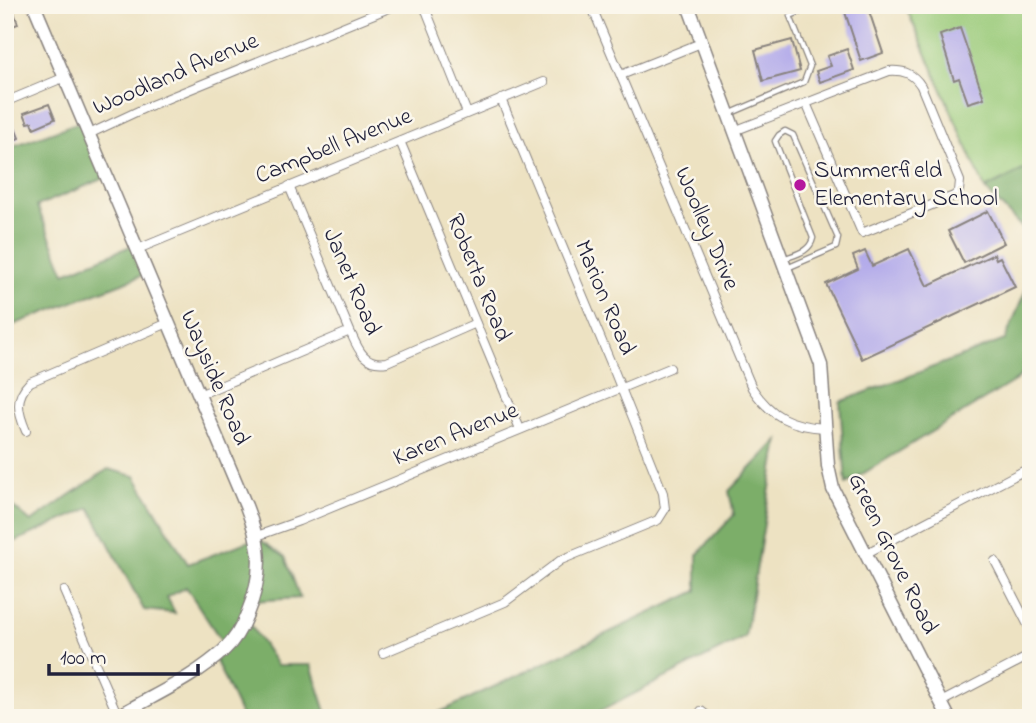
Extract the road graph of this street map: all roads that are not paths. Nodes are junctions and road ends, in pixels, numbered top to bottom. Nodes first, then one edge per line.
1 (34, 5) edge
2 (396, 5) edge
3 (440, 5) edge
4 (591, 5) edge
5 (688, 5) edge
6 (817, 5) edge
7 (425, 8) edge
8 (701, 43) junction
9 (621, 75) junction
10 (65, 77) junction
11 (544, 82) dead end
12 (500, 99) junction
13 (5, 102) edge
14 (806, 103) junction
15 (467, 113) junction
16 (728, 114) junction
17 (734, 131) junction
18 (89, 134) junction
19 (400, 141) junction
20 (289, 186) junction
21 (138, 249) junction
22 (785, 264) junction
23 (168, 323) junction
24 (476, 323) junction
25 (350, 331) junction
26 (670, 368) dead end
27 (621, 388) junction
28 (199, 395) junction
29 (825, 428) junction
30 (520, 429) junction
31 (26, 431) dead end
32 (1031, 467) edge
33 (257, 536) junction
34 (865, 554) junction
35 (995, 561) dead end
36 (64, 591) dead end
37 (1031, 631) edge
38 (383, 653) dead end
39 (1031, 655) edge
40 (941, 702) junction
41 (701, 711) dead end
42 (117, 717) edge
43 (710, 718) edge
44 (949, 718) edge

1 - 10 street, Wayside Road
2 - 18 street, Woodland Avenue
3 - 7 street
4 - 9 street, Woolley Drive
5 - 8 street, Green Grove Road
6 - 16 lane
7 - 15 street
8 - 9 street
8 - 16 street, Green Grove Road
9 - 29 street, Woolley Drive
10 - 13 street
10 - 18 street, Wayside Road
11 - 12 street, Campbell Avenue
12 - 15 street, Campbell Avenue
12 - 27 street, Marion Road
14 - 14 street
14 - 17 street
15 - 19 street, Campbell Avenue
16 - 17 street, Green Grove Road
17 - 22 street, Green Grove Road
18 - 21 street, Wayside Road
19 - 20 street, Campbell Avenue
19 - 24 street, Roberta Road
20 - 21 street, Campbell Avenue
20 - 25 street, Janet Road
21 - 23 street, Wayside Road
22 - 22 lane
22 - 29 street, Green Grove Road
23 - 28 street, Wayside Road
23 - 31 street
24 - 25 street, Janet Road
24 - 30 street, Roberta Road
25 - 28 street
26 - 27 street, Karen Avenue
27 - 30 street, Karen Avenue
27 - 38 street, Marion Road
28 - 33 street, Wayside Road
29 - 34 street, Green Grove Road
30 - 33 street, Karen Avenue
32 - 34 street
33 - 42 street, Wayside Road
34 - 40 street, Green Grove Road
35 - 37 street
36 - 42 street
39 - 40 street
40 - 44 street, Green Grove Road
41 - 43 street

